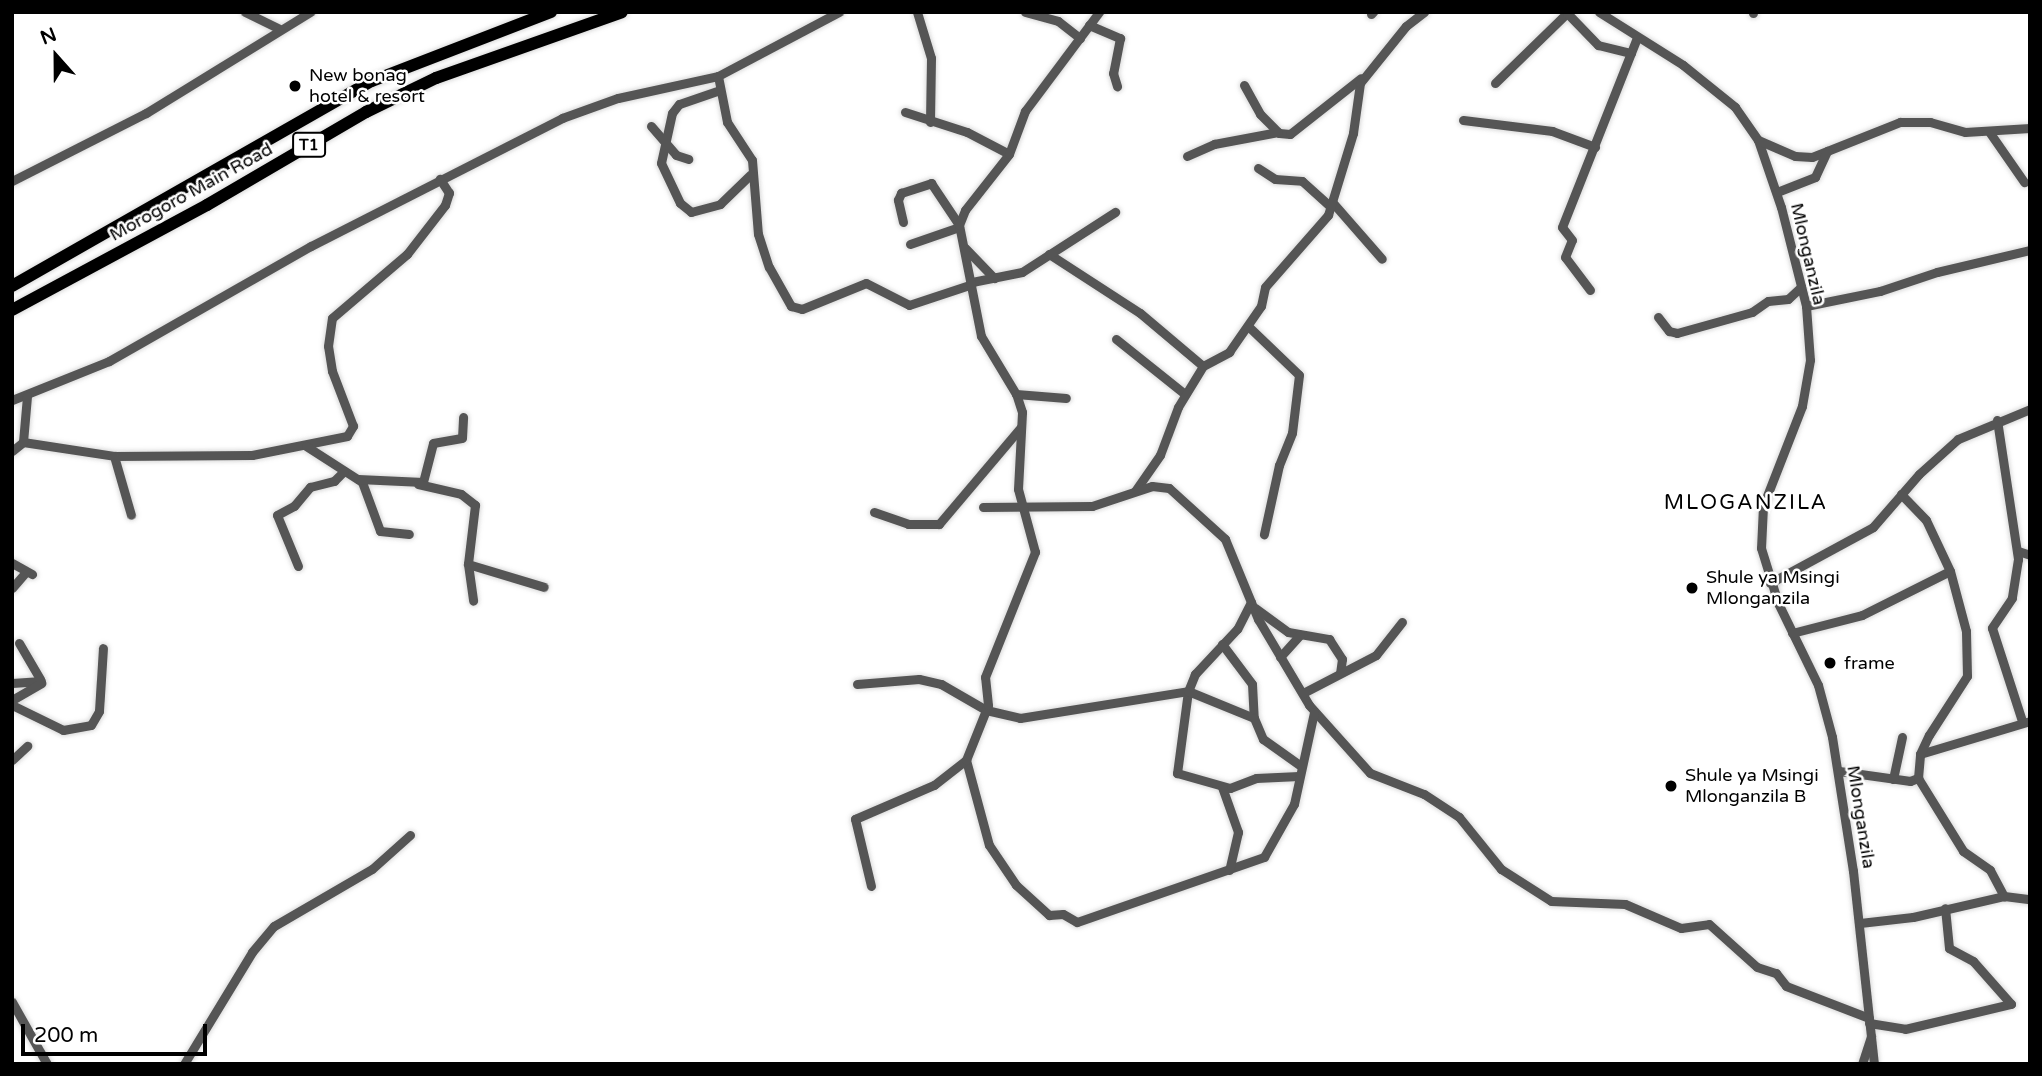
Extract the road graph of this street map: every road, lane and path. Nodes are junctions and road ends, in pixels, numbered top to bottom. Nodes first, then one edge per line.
1 (245, 12) edge
2 (310, 12) edge
3 (551, 12) edge
4 (622, 12) edge
5 (839, 12) edge
6 (917, 12) edge
7 (1025, 12) edge
8 (1099, 12) edge
9 (1599, 12) edge
10 (1419, 13) edge
11 (1089, 25) junction
12 (278, 28) junction
13 (1080, 38) junction
14 (1637, 38) junction
15 (1632, 53) junction
16 (1368, 71) junction
17 (718, 76) junction
18 (1495, 83) dead end
19 (672, 86) junction
20 (1117, 86) dead end
21 (1244, 86) dead end
22 (720, 90) junction
23 (692, 99) junction
24 (905, 112) dead end
25 (1463, 120) dead end
26 (930, 122) junction
27 (651, 126) dead end
28 (2030, 128) edge
29 (1279, 133) junction
30 (1990, 133) junction
31 (1758, 139) junction
32 (665, 142) junction
33 (1595, 147) junction
34 (1827, 150) junction
35 (1009, 154) junction
36 (1187, 156) dead end
37 (688, 159) dead end
38 (1258, 168) dead end
39 (750, 176) junction
40 (440, 179) junction
41 (12, 181) edge
42 (2024, 181) dead end
43 (1777, 192) junction
44 (1332, 205) junction
45 (1115, 212) dead end
46 (903, 222) dead end
47 (959, 226) junction
48 (962, 243) junction
49 (910, 244) dead end
50 (2030, 250) edge
51 (1049, 254) junction
52 (1382, 259) dead end
53 (994, 278) junction
54 (972, 283) junction
55 (12, 286) edge
56 (1801, 287) junction
57 (1590, 290) dead end
58 (1806, 306) junction
59 (12, 310) edge
60 (1658, 317) dead end
61 (1249, 327) junction
62 (1116, 339) dead end
63 (1203, 366) junction
64 (1016, 394) junction
65 (1185, 394) junction
66 (27, 396) junction
67 (1066, 398) dead end
68 (12, 400) edge
69 (2030, 409) edge
70 (463, 417) dead end
71 (1997, 420) junction
72 (1020, 428) junction
73 (23, 442) junction
74 (306, 446) junction
75 (12, 451) edge
76 (114, 456) junction
77 (344, 471) junction
78 (358, 479) junction
79 (418, 484) junction
80 (1135, 491) junction
81 (1900, 494) junction
82 (983, 507) dead end
83 (1024, 508) junction
84 (874, 512) dead end
85 (131, 515) dead end
86 (410, 534) dead end
87 (1264, 534) dead end
88 (2018, 551) junction
89 (2030, 555) edge
90 (12, 563) edge
91 (468, 564) junction
92 (298, 566) dead end
93 (1950, 571) junction
94 (1770, 583) junction
95 (544, 587) dead end
96 (12, 589) edge
97 (473, 601) dead end
98 (1252, 604) junction
99 (1402, 622) dead end
100 (1792, 633) junction
101 (1300, 635) junction
102 (19, 643) dead end
103 (1222, 644) junction
104 (103, 648) dead end
105 (1280, 657) junction
106 (1340, 673) junction
107 (40, 680) junction
108 (12, 683) edge
109 (857, 684) dead end
110 (1188, 691) junction
111 (1303, 693) junction
112 (12, 703) edge
113 (986, 710) junction
114 (1314, 712) junction
115 (1254, 718) junction
116 (2026, 721) edge
117 (1902, 737) dead end
118 (27, 746) dead end
119 (1920, 754) junction
120 (12, 760) edge
121 (966, 760) junction
122 (1300, 771) junction
123 (1839, 771) junction
124 (1917, 778) junction
125 (1893, 779) junction
126 (1222, 787) junction
127 (410, 835) dead end
128 (1229, 870) junction
129 (871, 886) dead end
130 (2004, 896) junction
131 (2030, 899) edge
132 (1945, 908) junction
133 (1860, 923) junction
134 (12, 1002) edge
135 (1869, 1020) junction
136 (1871, 1035) junction
137 (47, 1064) edge
138 (184, 1064) edge
139 (1862, 1064) edge
140 (1874, 1064) edge

1 - 12 street
2 - 12 street
3 - 55 highway, Morogoro Main Road / T1
4 - 59 highway, Morogoro Main Road / T1
5 - 17 street
6 - 26 street
7 - 13 street
8 - 11 street
9 - 14 street, Mlonganzila
10 - 16 street
11 - 13 street
11 - 20 street
12 - 41 street
13 - 35 street
14 - 15 street
14 - 31 street, Mlonganzila
15 - 18 street
15 - 33 street
16 - 29 street
16 - 44 street
17 - 19 street
17 - 22 street
19 - 23 street
19 - 40 street
21 - 29 street
22 - 23 street
22 - 39 street
23 - 32 street
24 - 26 street
25 - 33 street
26 - 35 street
27 - 32 street
28 - 30 street
29 - 36 street
30 - 34 street
30 - 42 street
31 - 34 street
31 - 43 street, Mlonganzila
32 - 37 street
32 - 39 street
33 - 57 street
34 - 43 street
35 - 47 street
38 - 44 street
39 - 54 street
40 - 66 street
40 - 74 street
43 - 56 street, Mlonganzila
44 - 52 street
44 - 61 street
45 - 51 street
46 - 47 street
47 - 48 street
47 - 49 street
48 - 53 street
48 - 54 street
50 - 58 street
51 - 53 street
51 - 63 street
53 - 54 street
54 - 64 street
56 - 58 street, Mlonganzila
56 - 60 street
58 - 94 street, Mlonganzila
61 - 63 street
61 - 87 street
62 - 65 street
63 - 65 street
64 - 67 street
64 - 72 street
65 - 80 street
66 - 68 street
66 - 73 street
69 - 71 street
70 - 79 street
71 - 81 street
71 - 88 street
72 - 83 street
72 - 84 street
73 - 75 street
73 - 76 street
74 - 76 street
74 - 77 street
76 - 85 street
77 - 78 street
77 - 92 street
78 - 79 street
78 - 86 street
79 - 91 street
80 - 83 street
80 - 98 street
81 - 93 street
81 - 94 street
82 - 83 street
83 - 113 street
88 - 89 street
88 - 116 street
90 - 96 street
91 - 95 street
91 - 97 street
93 - 100 street
93 - 119 street
94 - 100 street, Mlonganzila
98 - 101 street
98 - 103 street
98 - 105 street
99 - 106 street
100 - 123 street, Mlonganzila
101 - 105 street
101 - 106 street
102 - 107 street
103 - 110 street
103 - 115 street
104 - 112 street
105 - 111 street
106 - 111 street
107 - 108 street
107 - 112 street
109 - 113 street
110 - 113 street
110 - 115 street
110 - 126 street
111 - 114 street
113 - 121 street
114 - 122 street
114 - 135 street
115 - 122 street
116 - 119 street
117 - 125 street
118 - 120 street
119 - 124 street
121 - 128 street
121 - 129 street
122 - 126 street
122 - 128 street
123 - 125 street
123 - 133 street, Mlonganzila
124 - 125 street
124 - 130 street
126 - 128 street
127 - 138 street
130 - 131 street
130 - 132 street
132 - 133 street
132 - 135 street
133 - 135 street, Mlonganzila
134 - 137 street
135 - 136 street, Mlonganzila
136 - 139 street
136 - 140 street, Mlonganzila

